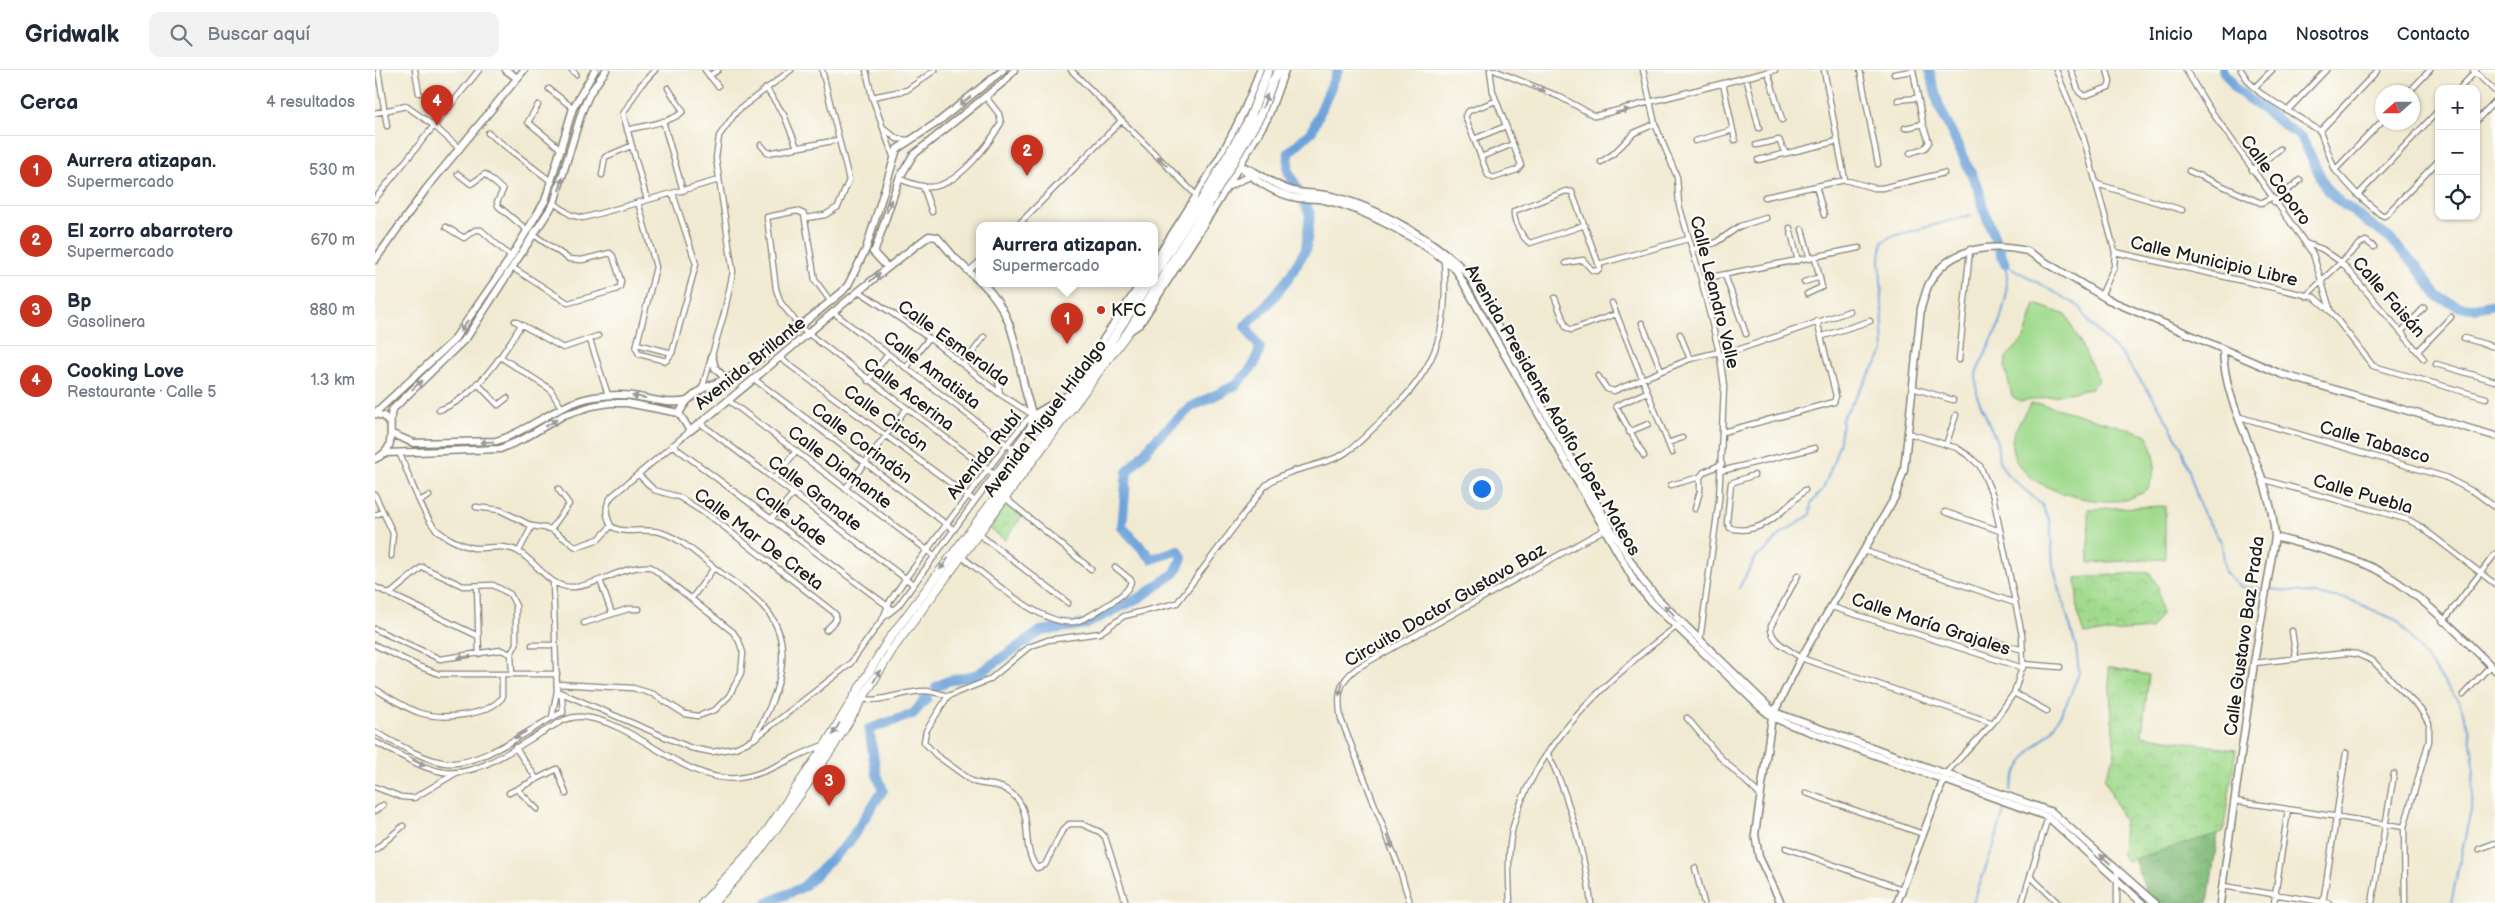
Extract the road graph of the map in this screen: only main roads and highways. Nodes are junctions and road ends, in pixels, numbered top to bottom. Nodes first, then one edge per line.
1 (1268, 70) edge
2 (1277, 70) edge
3 (1158, 269) edge
4 (1158, 285) edge
5 (1146, 287) edge
6 (1157, 287) edge
7 (974, 531) junction
8 (957, 553) junction
9 (830, 746) junction
10 (703, 903) edge
11 (713, 903) edge

1 - 3 main road, bridge
4 -> 2 main road, Avenida Miguel Hidalgo, bridge
5 - 7 main road, Avenida Miguel Hidalgo
7 -> 6 main road, Avenida Miguel Hidalgo, bridge
7 - 8 main road, Avenida Miguel Hidalgo
9 -> 8 main road, Avenida Miguel Hidalgo
8 -> 9 main road, Avenida Miguel Hidalgo
9 - 10 main road
9 - 11 main road

